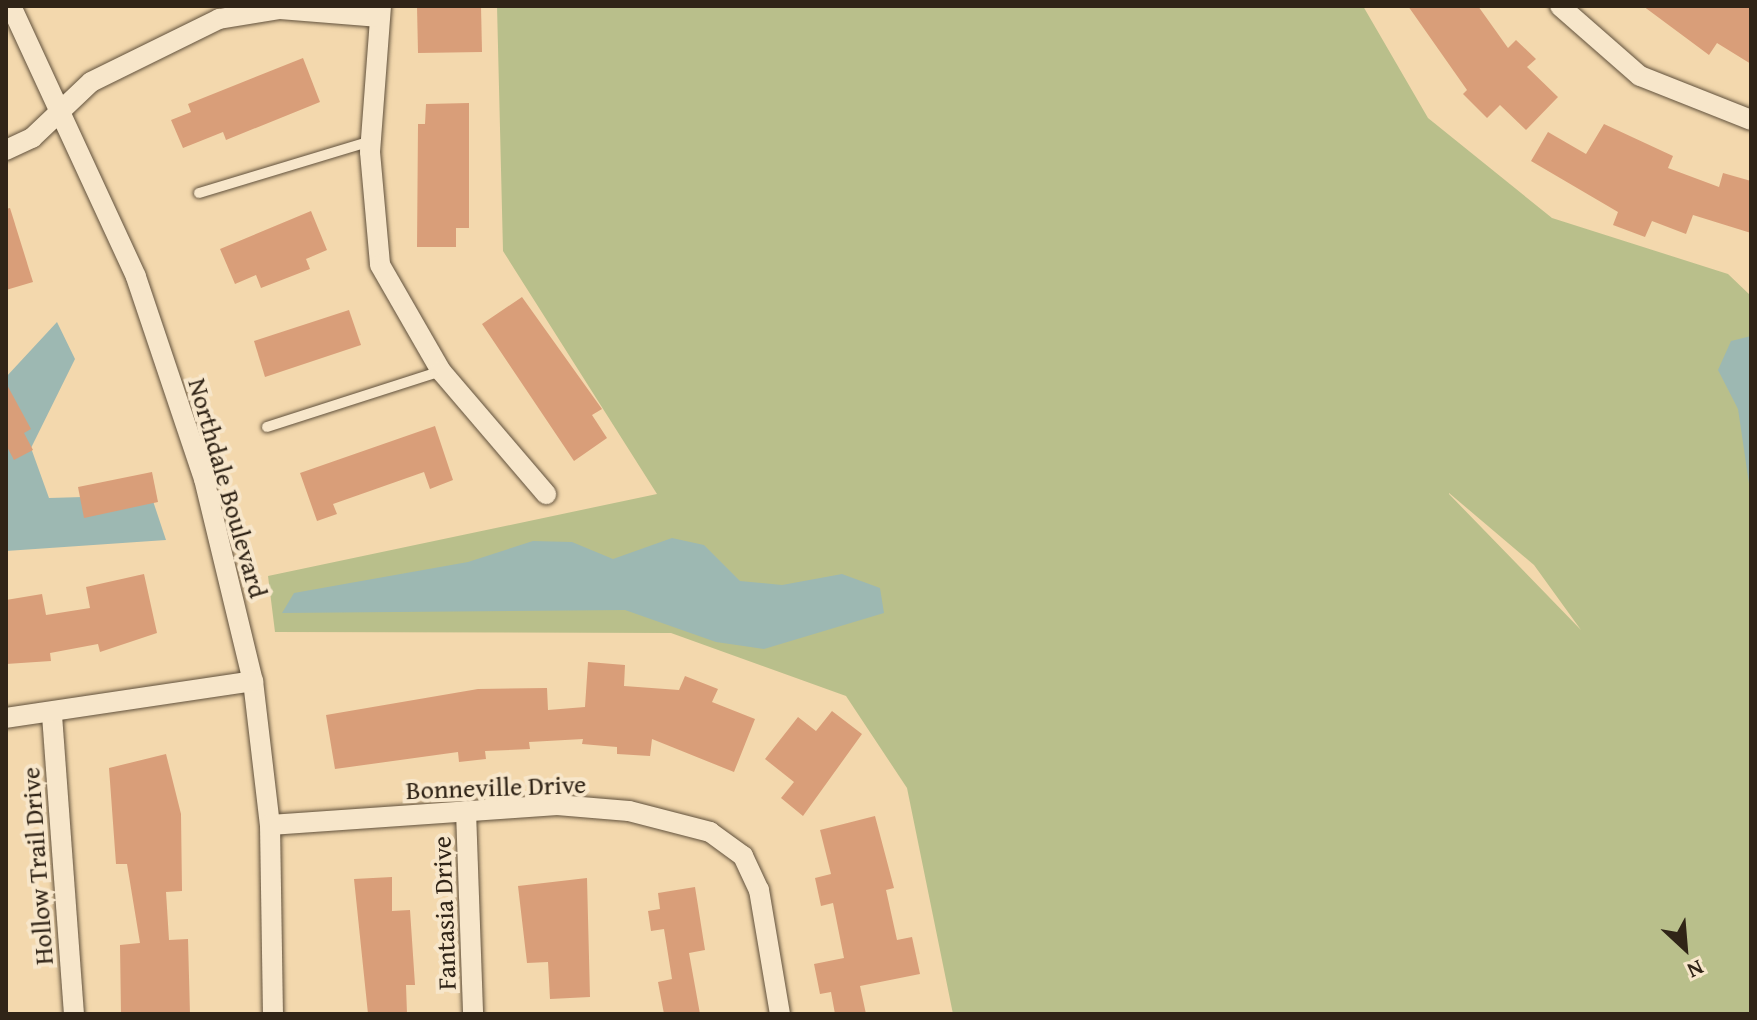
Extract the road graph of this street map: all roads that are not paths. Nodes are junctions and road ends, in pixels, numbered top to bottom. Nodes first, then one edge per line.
1 (11, 6) edge
2 (1560, 6) edge
3 (280, 8) edge
4 (380, 12) edge
5 (65, 111) junction
6 (1751, 120) edge
7 (371, 141) junction
8 (6, 150) edge
9 (199, 193) dead end
10 (441, 371) junction
11 (267, 427) dead end
12 (546, 494) dead end
13 (253, 681) junction
14 (52, 715) junction
15 (6, 718) edge
16 (466, 811) junction
17 (270, 825) junction
18 (74, 1014) edge
19 (273, 1014) edge
20 (473, 1014) edge
21 (780, 1014) edge

1 - 5 street, Northdale Boulevard
2 - 6 street
3 - 4 street
3 - 5 street
4 - 7 street
5 - 8 street
5 - 13 street, Northdale Boulevard
7 - 9 lane
7 - 10 street
10 - 11 lane
10 - 12 street
13 - 14 street
13 - 17 street, Northdale Boulevard
14 - 15 street
14 - 18 street, Hollow Trail Drive
16 - 17 street, Bonneville Drive
16 - 20 street, Fantasia Drive
16 - 21 street, Bonneville Drive
17 - 19 street, Northdale Boulevard

